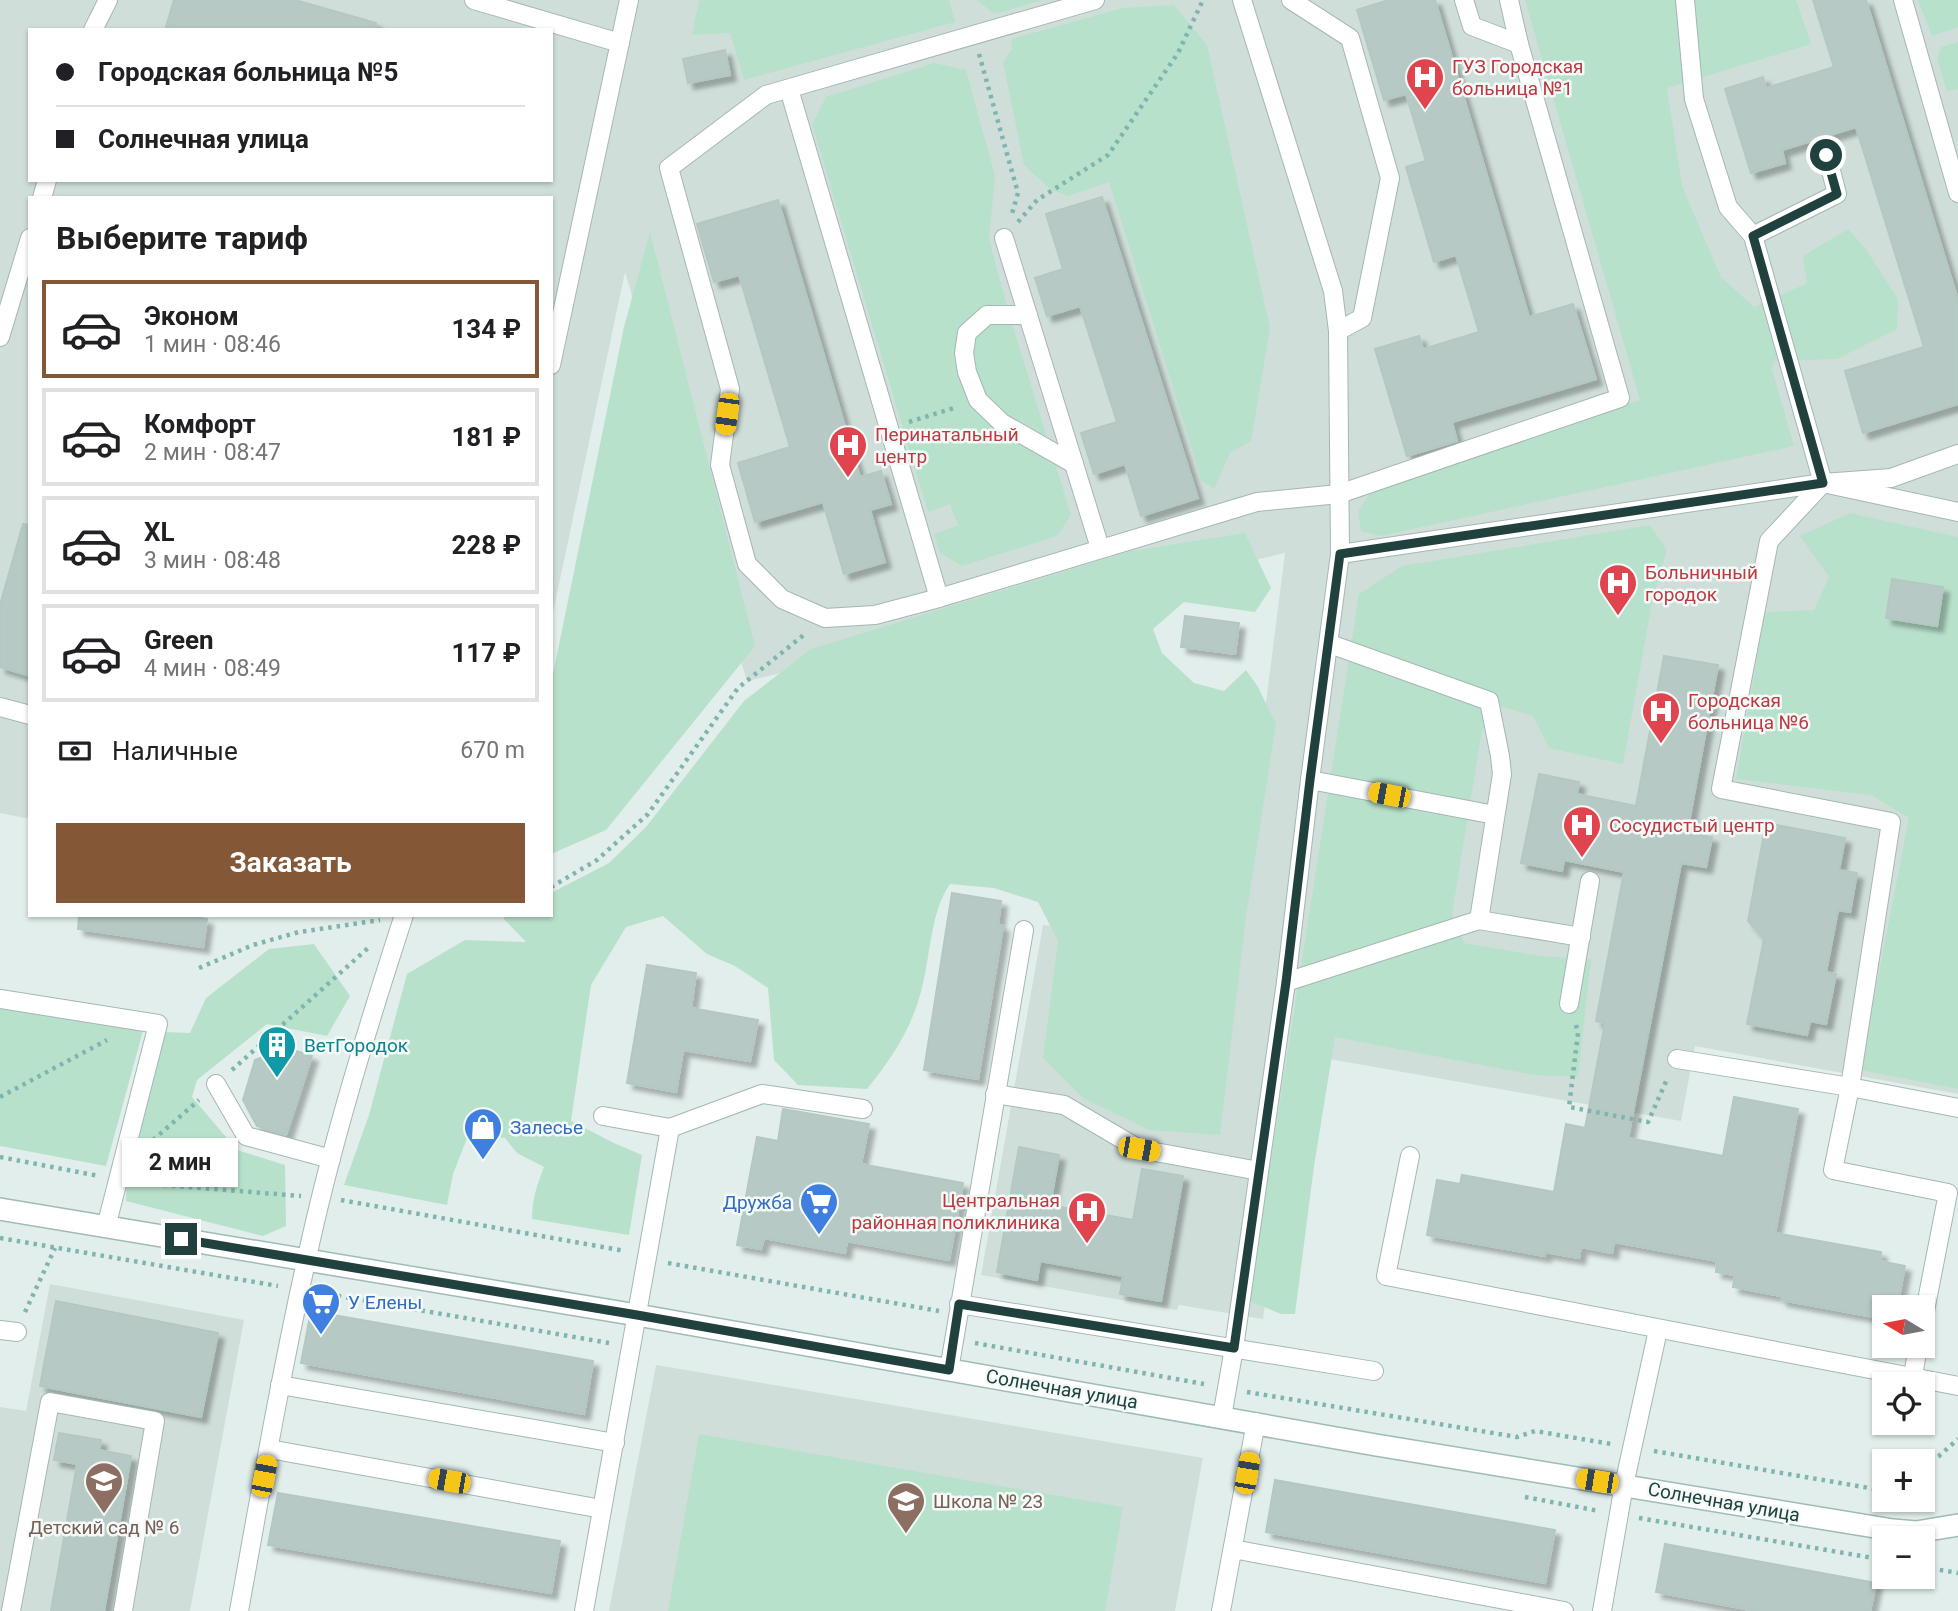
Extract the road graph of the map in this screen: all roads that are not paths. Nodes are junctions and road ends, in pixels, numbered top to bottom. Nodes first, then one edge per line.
1 (108, 0) edge
2 (474, 0) edge
3 (629, 0) edge
4 (1095, 0) edge
5 (1242, 0) edge
6 (1291, 0) edge
7 (1464, 0) edge
8 (1509, 0) edge
9 (1685, 0) edge
10 (1903, 0) edge
11 (94, 28) edge
12 (621, 43) junction
13 (1520, 44) junction
14 (789, 89) junction
15 (1826, 155) dead end
16 (1958, 193) edge
17 (1753, 236) junction
18 (1004, 238) road end
19 (28, 250) edge
20 (22, 291) edge
21 (1028, 315) junction
22 (1338, 331) junction
23 (0, 337) edge
24 (553, 356) edge
25 (1958, 454) edge
26 (1074, 464) junction
27 (1823, 483) junction
28 (1339, 494) junction
29 (1958, 512) edge
30 (1100, 548) junction
31 (1340, 554) junction
32 (939, 598) junction
33 (1330, 644) junction
34 (0, 707) edge
35 (28, 715) edge
36 (1310, 780) junction
37 (1495, 815) junction
38 (1590, 881) dead end
39 (403, 917) edge
40 (1479, 920) junction
41 (1024, 930) dead end
42 (1581, 937) junction
43 (1286, 982) junction
44 (0, 999) edge
45 (1569, 1004) road end
46 (1677, 1059) road end
47 (216, 1084) road end
48 (1850, 1087) junction
49 (995, 1094) junction
50 (1958, 1108) edge
51 (863, 1109) dead end
52 (603, 1116) dead end
53 (670, 1128) junction
54 (1410, 1156) dead end
55 (331, 1159) junction
56 (1259, 1171) junction
57 (0, 1209) edge
58 (106, 1227) junction
59 (306, 1261) junction
60 (1928, 1295) edge
61 (958, 1310) junction
62 (637, 1315) junction
63 (1658, 1329) junction
64 (1234, 1348) junction
65 (949, 1370) junction
66 (1374, 1371) dead end
67 (1891, 1372) edge
68 (1935, 1380) edge
69 (280, 1385) junction
70 (1958, 1385) edge
71 (1222, 1417) junction
72 (1256, 1422) junction
73 (615, 1443) junction
74 (269, 1449) junction
75 (1624, 1485) junction
76 (602, 1509) junction
77 (1958, 1525) edge
78 (1233, 1549) junction
79 (11, 1611) edge
80 (123, 1611) edge
81 (239, 1611) edge
82 (583, 1611) edge
83 (1221, 1611) edge
84 (1564, 1611) edge
85 (1601, 1611) edge

1 - 11 lane
2 - 12 lane
3 - 12 lane
4 - 14 lane
5 - 22 lane
6 - 22 lane
7 - 13 lane
8 - 13 lane
9 - 17 lane
10 - 16 lane
12 - 24 lane
13 - 28 lane
14 - 32 lane
14 - 32 lane
15 - 17 lane
17 - 27 lane
18 - 21 lane
19 - 20 lane
20 - 23 lane
21 - 26 lane
21 - 26 lane
22 - 28 lane
25 - 27 lane
26 - 30 lane
27 - 29 lane
27 - 31 lane
27 - 48 lane
28 - 30 lane
28 - 31 lane
30 - 32 lane
31 - 33 lane
33 - 36 lane
33 - 37 lane
34 - 35 lane
36 - 37 lane
36 - 43 lane
37 - 40 lane
38 - 42 lane
39 - 55 lane
40 - 42 lane
40 - 43 lane
41 - 49 lane
42 - 45 lane
43 - 56 lane
44 - 58 lane
46 - 48 lane
47 - 55 lane
48 - 50 lane
48 - 60 lane
49 - 56 lane
49 - 61 lane
51 - 53 lane
52 - 53 lane
53 - 62 lane
54 - 63 lane
55 - 59 lane
56 - 64 lane
57 - 58 street, Солнечная улица
58 - 59 street, Солнечная улица
59 - 62 street, Солнечная улица
59 - 69 lane
61 - 64 lane
61 - 65 lane
62 - 65 street, Солнечная улица
62 - 73 lane
63 - 67 lane
63 - 75 lane
64 - 66 lane
64 - 71 lane
65 - 71 street, Солнечная улица
68 - 70 lane
69 - 73 lane
69 - 74 lane
71 - 72 street, Солнечная улица
72 - 75 street, Солнечная улица
72 - 78 lane
73 - 76 lane
74 - 76 lane
74 - 81 lane
75 - 77 street, Солнечная улица
75 - 85 lane
76 - 82 lane
78 - 83 lane
78 - 84 lane
79 - 80 lane

